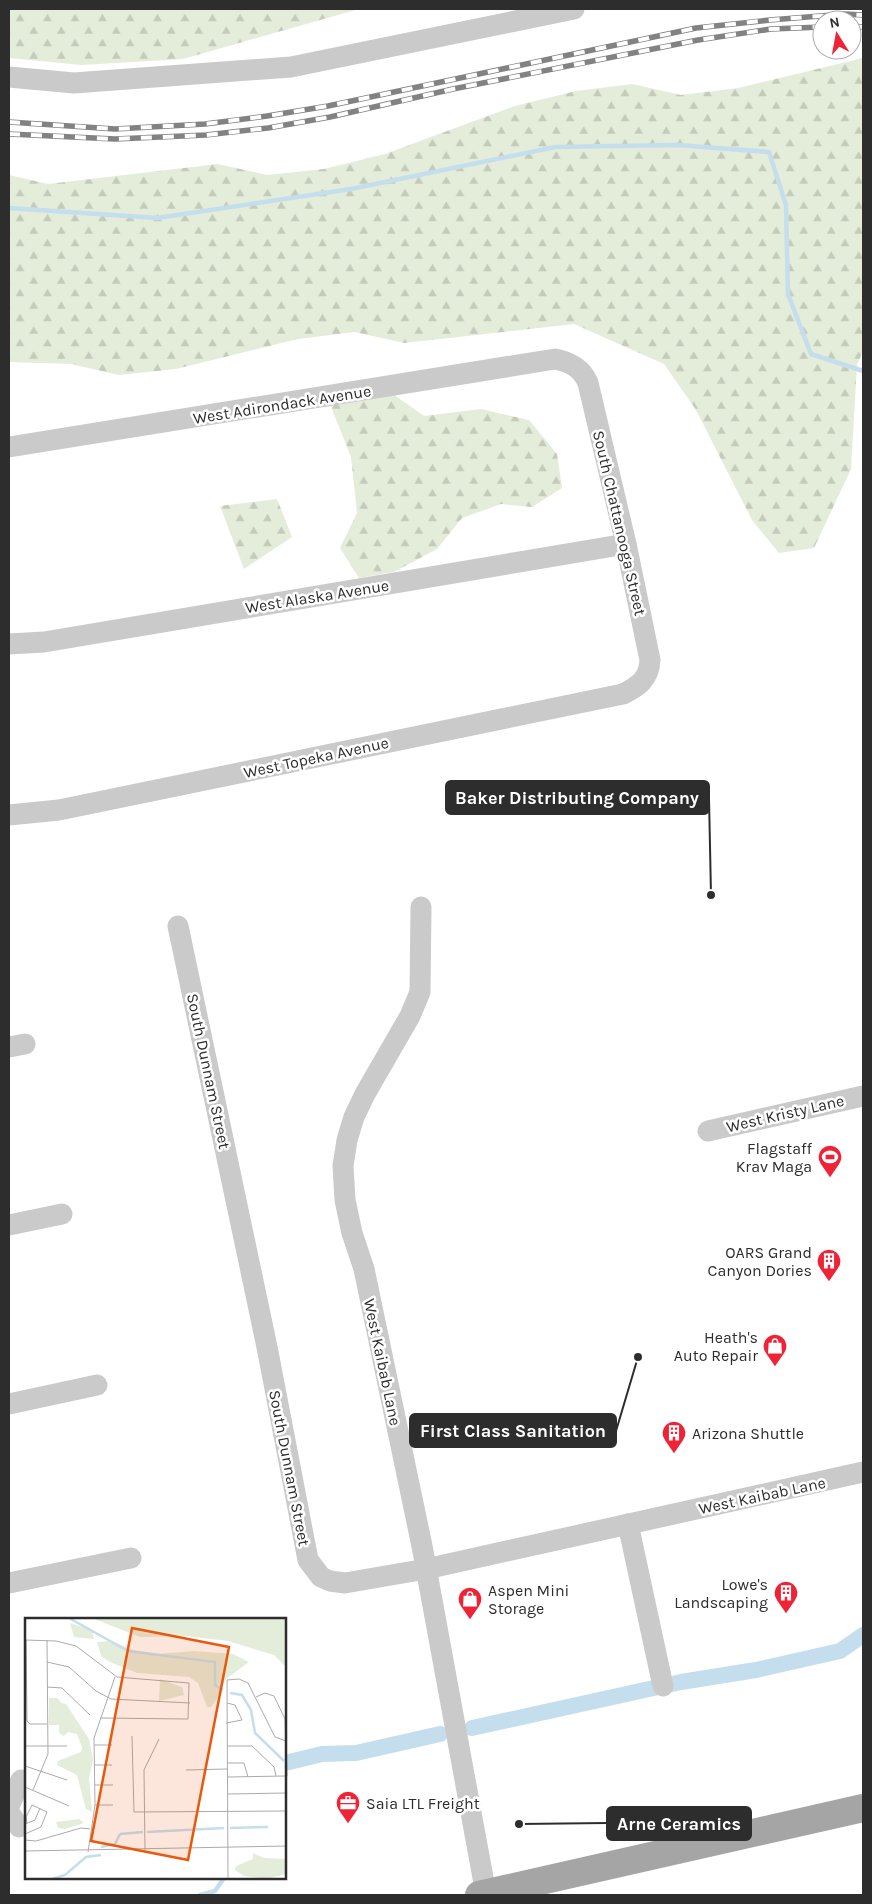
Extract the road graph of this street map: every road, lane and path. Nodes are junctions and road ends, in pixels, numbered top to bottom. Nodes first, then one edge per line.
1 (574, 9) edge
2 (9, 77) edge
3 (555, 359) joint
4 (9, 448) edge
5 (626, 544) junction
6 (9, 644) edge
7 (623, 694) joint
8 (9, 815) edge
9 (421, 907) dead end
10 (178, 926) dead end
11 (863, 1096) edge
12 (708, 1131) dead end
13 (62, 1214) dead end
14 (9, 1225) edge
15 (97, 1385) dead end
16 (9, 1404) edge
17 (863, 1472) edge
18 (628, 1524) junction
19 (131, 1558) dead end
20 (426, 1569) junction
21 (9, 1583) edge
22 (663, 1686) dead end
23 (21, 1780) dead end
24 (9, 1806) edge
25 (863, 1808) edge
26 (483, 1894) edge

1 - 2 street
3 - 4 street, West Adirondack Avenue
3 - 5 street, South Chattanooga Street
5 - 6 street, West Alaska Avenue
5 - 7 street, South Chattanooga Street
7 - 8 street, West Topeka Avenue
9 - 20 street, West Kaibab Lane
10 - 20 street, South Dunnam Street
11 - 12 street, West Kristy Lane
13 - 14 street
15 - 16 street
17 - 18 street, West Kaibab Lane
18 - 20 street, West Kaibab Lane
18 - 22 street
19 - 21 street
20 - 26 street
23 - 24 street
25 - 26 main road

